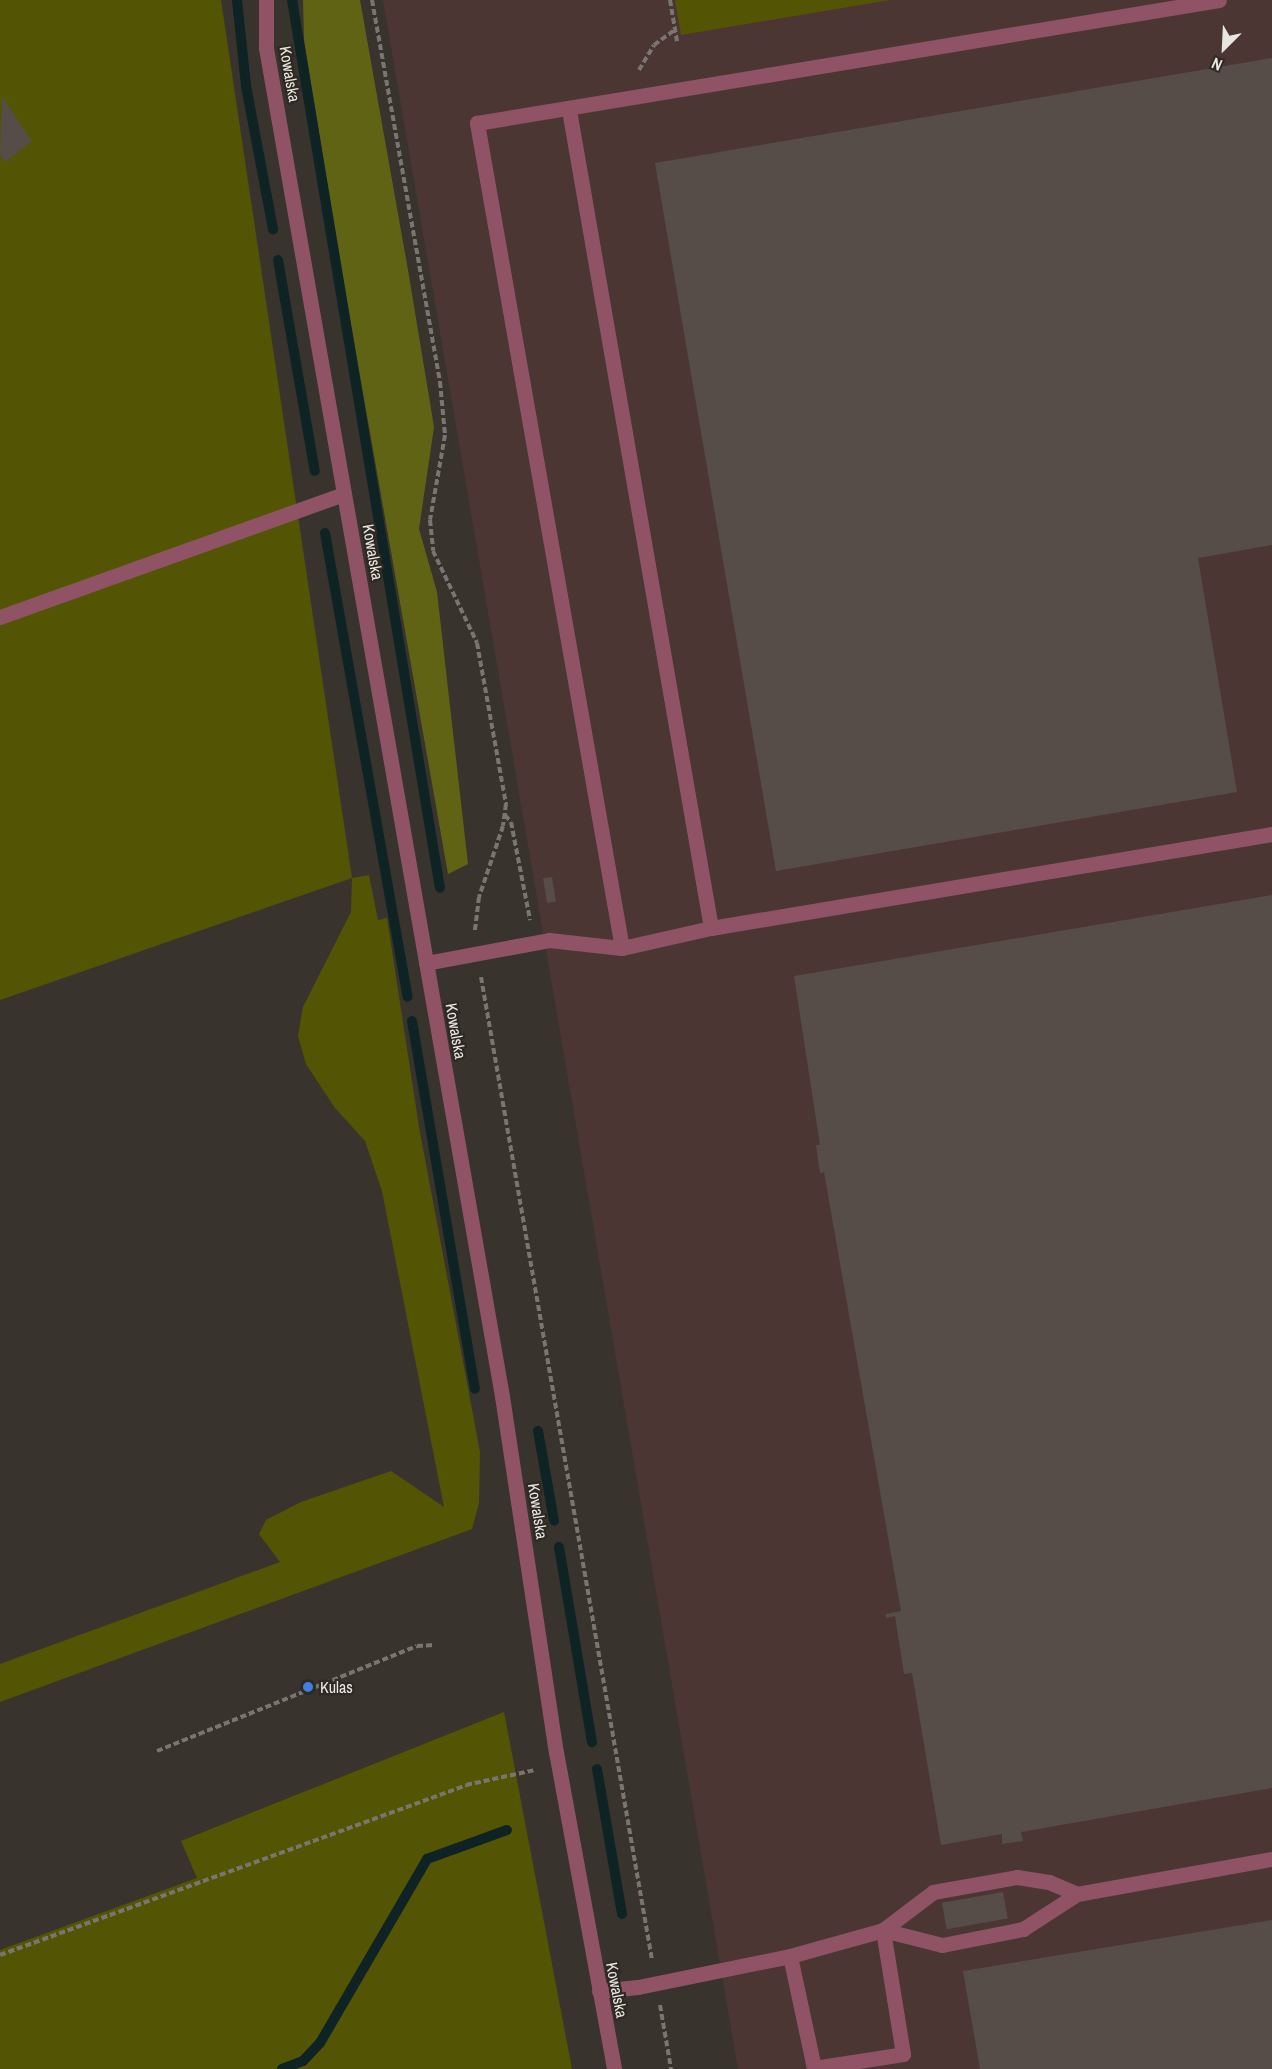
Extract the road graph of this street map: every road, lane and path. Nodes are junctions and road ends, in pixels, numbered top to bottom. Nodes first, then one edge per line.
1 (266, 0) edge
2 (372, 0) edge
3 (670, 0) edge
4 (1219, 0) edge
5 (675, 30) junction
6 (677, 41) dead end
7 (634, 100) junction
8 (569, 110) junction
9 (344, 494) junction
10 (0, 617) edge
11 (504, 814) junction
12 (1272, 834) edge
13 (711, 928) junction
14 (476, 934) dead end
15 (534, 943) junction
16 (622, 948) junction
17 (426, 963) junction
18 (482, 982) dead end
19 (435, 1645) dead end
20 (157, 1751) dead end
21 (559, 1768) junction
22 (1272, 1859) edge
23 (1077, 1894) junction
24 (883, 1930) junction
25 (0, 1954) edge
26 (651, 1954) dead end
27 (790, 1956) junction
28 (599, 1991) junction
29 (662, 2019) dead end
30 (614, 2069) edge
31 (671, 2069) edge

1 - 9 street, Kowalska
2 - 11 path
3 - 5 path
4 - 7 street
5 - 6 path
5 - 7 path
7 - 8 street
8 - 13 street
8 - 16 street
9 - 10 street
9 - 17 street, Kowalska
11 - 14 path
11 - 15 path
12 - 13 street
13 - 16 street
15 - 16 street
15 - 17 street
17 - 21 street, Kowalska
18 - 26 path
19 - 20 path
21 - 25 path
21 - 28 street, Kowalska
22 - 23 street
23 - 24 street
23 - 24 street
24 - 27 street
24 - 27 street
27 - 28 street
28 - 30 street, Kowalska
29 - 31 path

